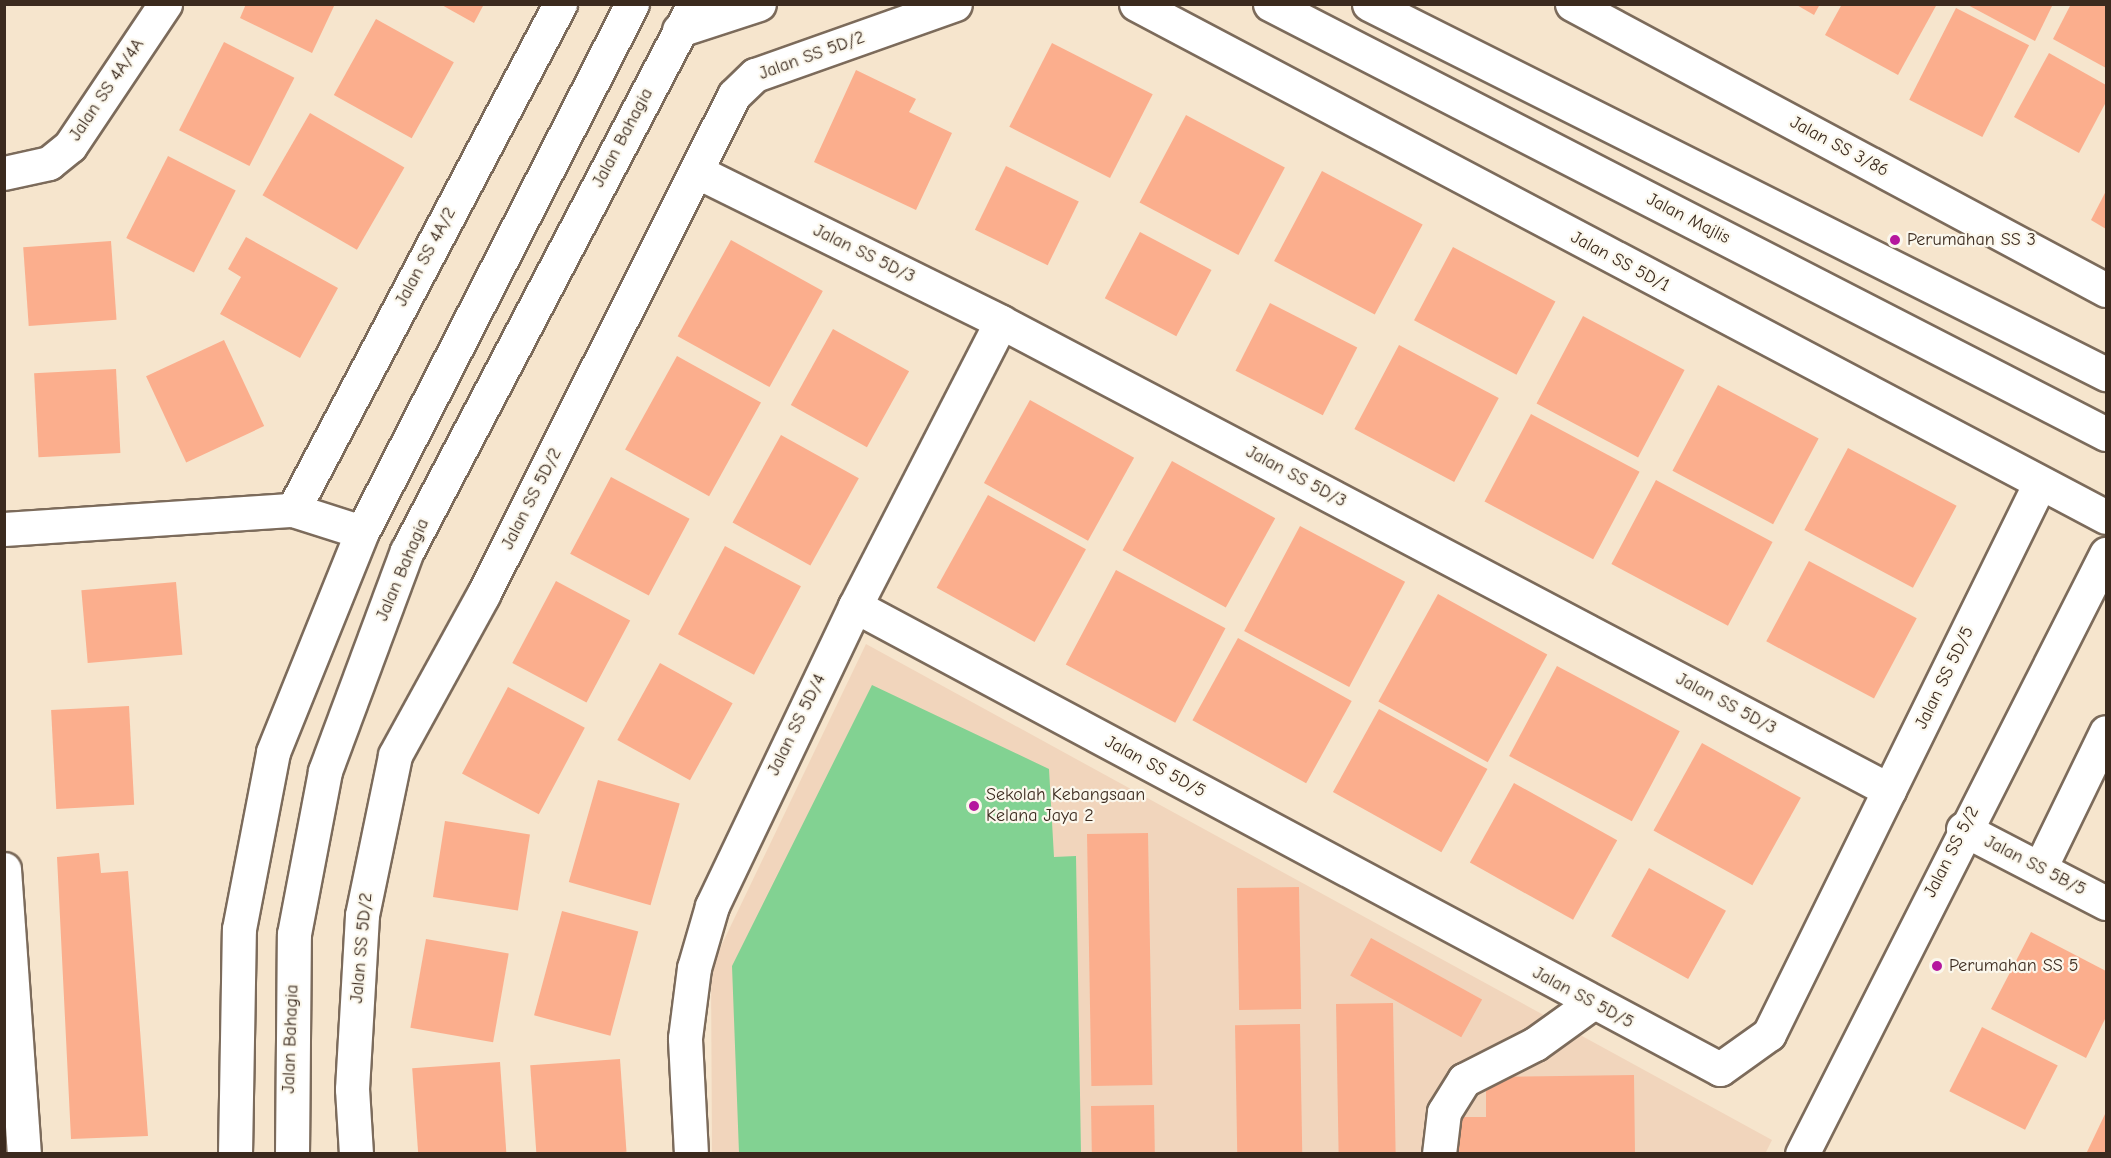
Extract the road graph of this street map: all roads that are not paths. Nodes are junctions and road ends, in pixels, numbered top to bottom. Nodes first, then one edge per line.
1 (165, 4) edge
2 (560, 4) edge
3 (759, 4) edge
4 (955, 4) edge
5 (1136, 4) edge
6 (1270, 4) edge
7 (1369, 4) edge
8 (1572, 4) edge
9 (629, 7) edge
10 (687, 17) edge
11 (698, 172) junction
12 (4, 173) edge
13 (2106, 290) edge
14 (1001, 322) junction
15 (2106, 374) edge
16 (2106, 435) edge
17 (2039, 485) junction
18 (293, 510) junction
19 (2106, 517) edge
20 (4, 529) edge
21 (362, 532) junction
22 (2106, 554) edge
23 (855, 606) junction
24 (2106, 732) edge
25 (1889, 790) junction
26 (1964, 829) junction
27 (4, 868) edge
28 (2040, 868) junction
29 (2106, 903) edge
30 (9, 992) edge
31 (1592, 1003) junction
32 (1814, 1149) edge
33 (24, 1154) edge
34 (235, 1154) edge
35 (292, 1154) edge
36 (356, 1154) edge
37 (691, 1154) edge
38 (1439, 1154) edge

1 - 12 street, Jalan SS 4A/4A
2 - 18 street, Jalan SS 4A/2
3 - 10 street
4 - 11 street, Jalan SS 5D/2
5 - 17 street, Jalan SS 5D/1
6 - 16 street, Jalan Majlis
7 - 15 street
8 - 13 street, Jalan SS 3/86
9 - 21 street
10 - 35 street, Jalan Bahagia
11 - 14 street, Jalan SS 5D/3
11 - 36 street, Jalan SS 5D/2
14 - 23 street, Jalan SS 5D/4
14 - 25 street, Jalan SS 5D/3
17 - 19 street, Jalan SS 5D/1
17 - 25 street, Jalan SS 5D/5
18 - 20 street
18 - 21 street
21 - 34 street
22 - 26 street, Jalan SS 5/2
23 - 31 street, Jalan SS 5D/5
23 - 37 street, Jalan SS 5D/4
24 - 28 street
25 - 31 street, Jalan SS 5D/5
26 - 28 street, Jalan SS 5B/5
26 - 32 street, Jalan SS 5/2
27 - 30 street
28 - 29 street, Jalan SS 5B/5
30 - 33 street
31 - 38 street

